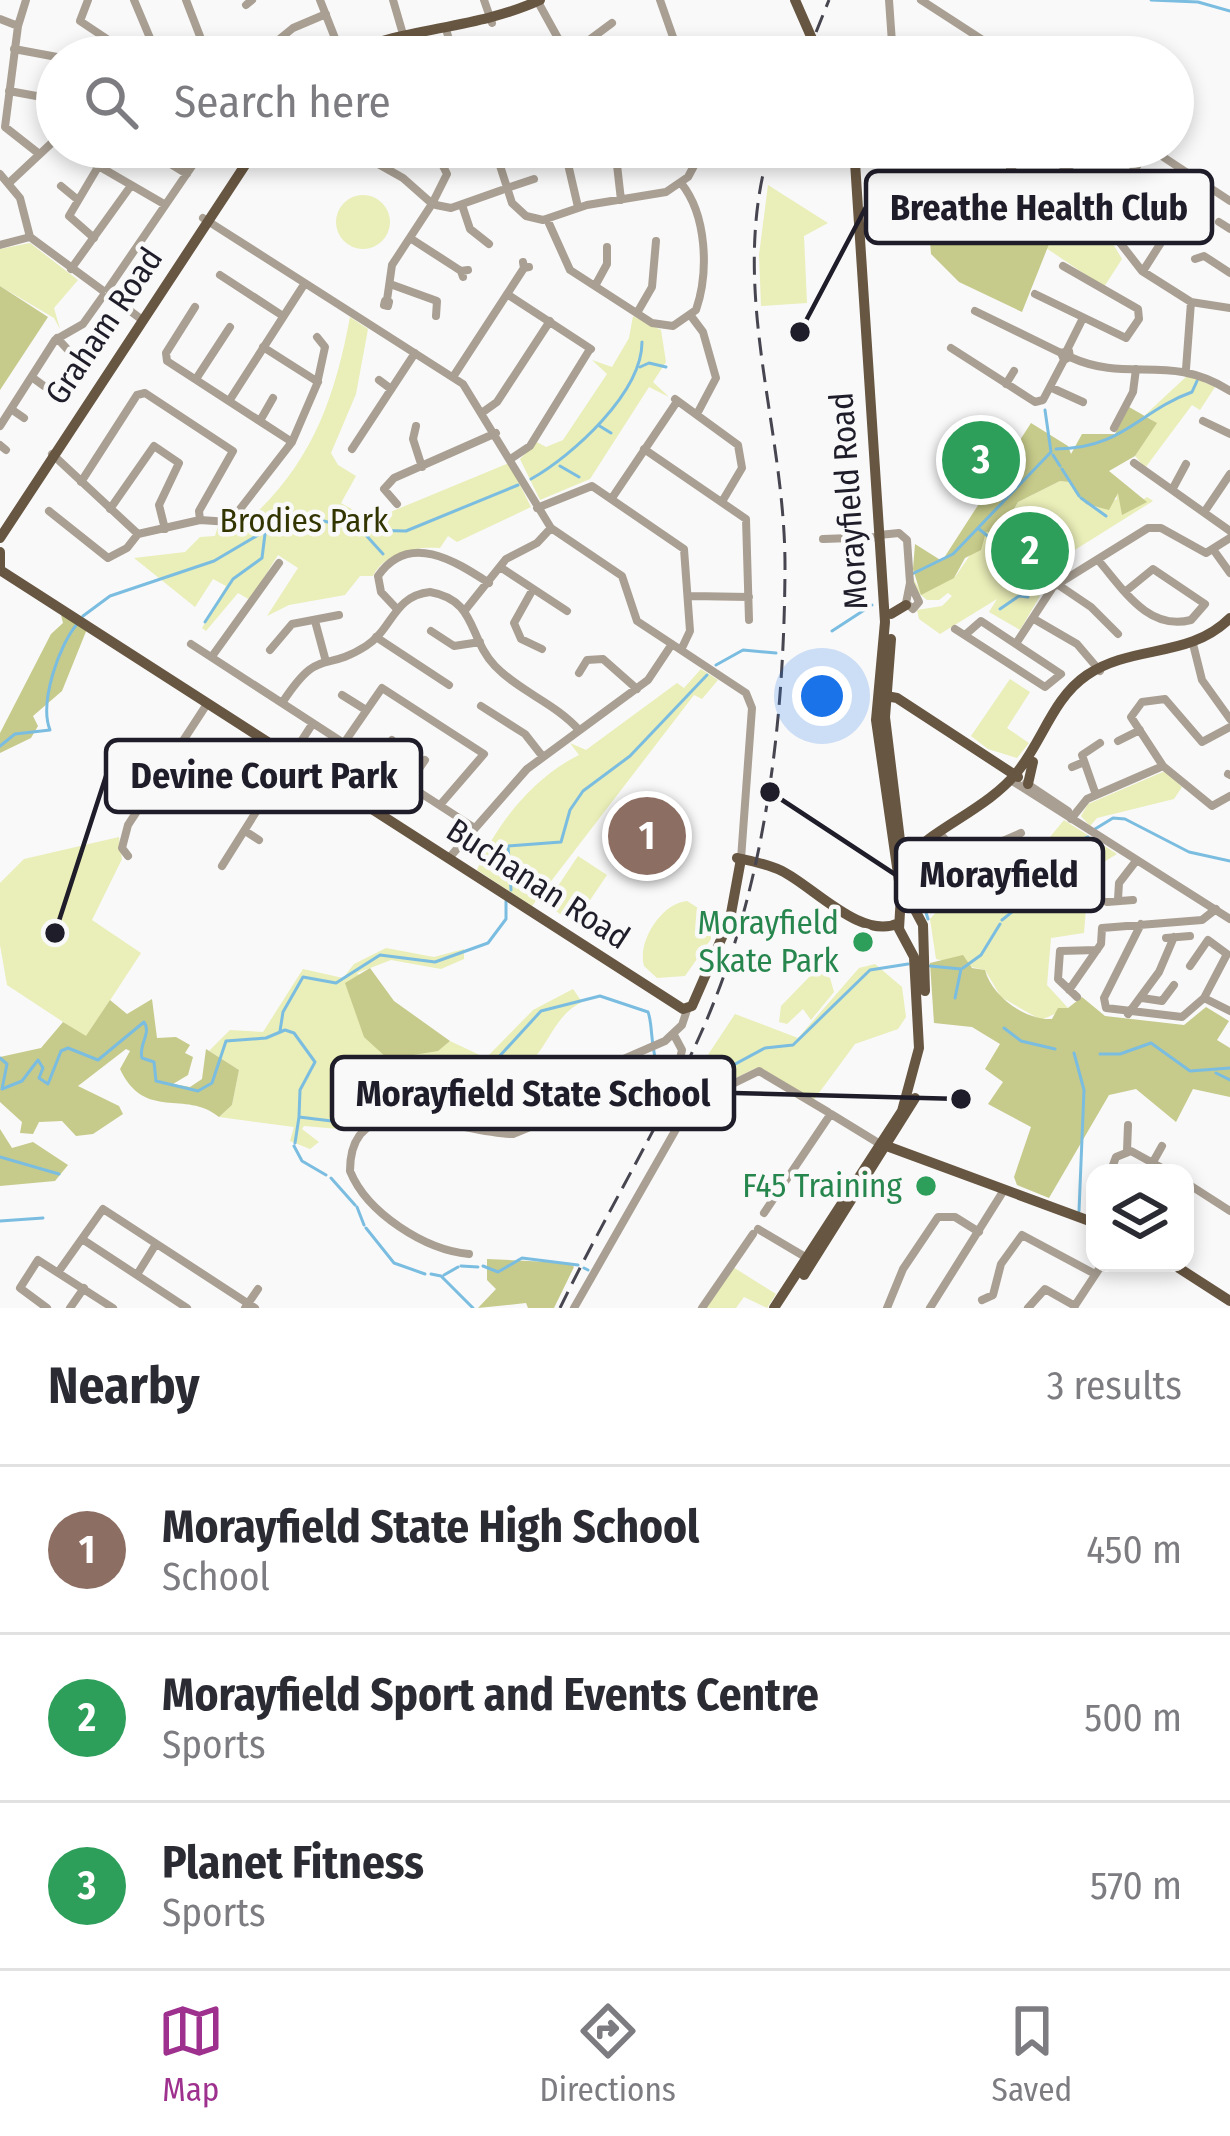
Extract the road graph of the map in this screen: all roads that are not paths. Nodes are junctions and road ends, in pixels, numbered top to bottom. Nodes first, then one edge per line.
1 (26, 0) edge
2 (88, 0) edge
3 (134, 0) edge
4 (186, 0) edge
5 (320, 0) edge
6 (393, 0) edge
7 (484, 0) edge
8 (660, 0) edge
9 (798, 0) edge
10 (887, 0) edge
11 (921, 0) edge
12 (541, 2) edge
13 (326, 14) junction
14 (0, 19) edge
15 (492, 21) junction
16 (612, 23) dead end
17 (17, 26) junction
18 (449, 31) junction
19 (103, 36) edge
20 (149, 36) edge
21 (200, 36) edge
22 (284, 36) edge
23 (335, 36) edge
24 (404, 36) edge
25 (422, 36) edge
26 (450, 36) edge
27 (553, 36) edge
28 (594, 36) edge
29 (672, 36) edge
30 (813, 36) edge
31 (890, 36) edge
32 (977, 36) edge
33 (14, 49) junction
34 (36, 53) edge
35 (9, 91) junction
36 (36, 96) edge
37 (36, 152) edge
38 (36, 155) edge
39 (97, 168) edge
40 (101, 168) edge
41 (177, 168) edge
42 (191, 168) edge
43 (240, 168) edge
44 (380, 168) edge
45 (452, 168) edge
46 (500, 168) edge
47 (569, 168) edge
48 (617, 168) edge
49 (691, 168) edge
50 (855, 168) edge
51 (855, 168) edge
52 (1010, 168) edge
53 (1067, 168) edge
54 (1136, 168) edge
55 (1179, 168) edge
56 (446, 170) joint
57 (0, 174) edge
58 (187, 174) junction
59 (530, 178) dead end
60 (10, 182) junction
61 (681, 183) junction
62 (61, 186) dead end
63 (130, 187) junction
64 (506, 189) junction
65 (1170, 190) dead end
66 (78, 200) junction
67 (621, 200) junction
68 (968, 201) dead end
69 (1230, 201) edge
70 (432, 203) junction
71 (164, 204) junction
72 (462, 205) junction
73 (578, 207) junction
74 (1017, 214) junction
75 (1100, 217) junction
76 (205, 219) junction
77 (547, 219) junction
78 (1153, 220) dead end
79 (1219, 222) dead end
80 (1052, 224) junction
81 (1230, 229) edge
82 (1169, 230) junction
83 (30, 236) junction
84 (94, 238) junction
85 (410, 238) junction
86 (487, 240) dead end
87 (656, 242) dead end
88 (0, 245) edge
89 (607, 247) dead end
90 (1195, 259) dead end
91 (525, 266) dead end
92 (1063, 266) dead end
93 (71, 269) junction
94 (1142, 272) junction
95 (464, 273) dead end
96 (1230, 273) edge
97 (220, 275) dead end
98 (304, 283) junction
99 (390, 284) junction
100 (595, 286) junction
101 (106, 292) junction
102 (507, 294) junction
103 (1035, 294) dead end
104 (1230, 296) edge
105 (388, 300) dead end
106 (1191, 302) junction
107 (195, 308) dead end
108 (1229, 308) edge
109 (975, 311) dead end
110 (637, 313) junction
111 (283, 316) junction
112 (691, 316) junction
113 (139, 317) junction
114 (434, 317) dead end
115 (1082, 320) junction
116 (550, 321) junction
117 (230, 326) dead end
118 (57, 338) junction
119 (317, 338) dead end
120 (263, 347) junction
121 (951, 348) dead end
122 (69, 351) dead end
123 (415, 352) junction
124 (982, 354) dead end
125 (1066, 355) junction
126 (975, 364) junction
127 (1136, 369) junction
128 (1186, 369) junction
129 (1015, 371) dead end
130 (453, 377) junction
131 (32, 378) junction
132 (196, 379) junction
133 (379, 380) dead end
134 (318, 382) junction
135 (1006, 384) junction
136 (44, 386) dead end
137 (1052, 388) junction
138 (391, 389) junction
139 (1230, 391) edge
140 (231, 398) junction
141 (273, 398) dead end
142 (1083, 401) dead end
143 (10, 409) junction
144 (483, 412) junction
145 (697, 414) junction
146 (24, 418) dead end
147 (261, 419) junction
148 (1202, 421) dead end
149 (0, 426) edge
150 (416, 426) dead end
151 (1114, 428) dead end
152 (496, 433) junction
153 (1230, 434) edge
154 (292, 442) junction
155 (352, 449) dead end
156 (644, 449) junction
157 (512, 458) junction
158 (52, 460) junction
159 (1134, 463) dead end
160 (1186, 464) dead end
161 (422, 466) junction
162 (1230, 474) edge
163 (81, 482) junction
164 (1226, 487) edge
165 (1172, 490) junction
166 (612, 498) junction
167 (723, 500) junction
168 (398, 504) dead end
169 (537, 508) junction
170 (110, 509) junction
171 (50, 512) dead end
172 (1205, 512) junction
173 (200, 520) junction
174 (0, 527) edge
175 (551, 528) junction
176 (165, 529) junction
177 (138, 534) junction
178 (1230, 535) edge
179 (881, 536) junction
180 (0, 538) edge
181 (823, 539) dead end
182 (1214, 552) junction
183 (1099, 560) junction
184 (1, 562) edge
185 (279, 563) dead end
186 (500, 567) junction
187 (1230, 573) edge
188 (489, 583) junction
189 (1057, 584) junction
190 (533, 589) junction
191 (1126, 591) junction
192 (690, 596) junction
193 (749, 597) junction
194 (910, 601) joint
195 (396, 608) junction
196 (466, 609) junction
197 (567, 611) dead end
198 (891, 614) junction
199 (339, 615) dead end
200 (1034, 619) junction
201 (749, 620) dead end
202 (315, 621) junction
203 (1230, 622) edge
204 (955, 629) dead end
205 (431, 631) dead end
206 (1118, 634) dead end
207 (965, 635) junction
208 (376, 637) junction
209 (480, 642) junction
210 (1017, 642) junction
211 (191, 644) dead end
212 (1194, 646) junction
213 (677, 647) junction
214 (542, 649) dead end
215 (270, 650) dead end
216 (213, 655) junction
217 (325, 658) junction
218 (1099, 670) junction
219 (578, 673) dead end
220 (887, 674) junction
221 (449, 685) dead end
222 (637, 688) junction
223 (342, 695) dead end
224 (882, 700) junction
225 (208, 703) junction
226 (282, 703) junction
227 (481, 706) dead end
228 (906, 707) junction
229 (366, 710) junction
230 (313, 723) junction
231 (1230, 723) edge
232 (579, 730) junction
233 (1140, 730) junction
234 (262, 737) junction
235 (392, 740) dead end
236 (1118, 741) dead end
237 (344, 743) junction
238 (1100, 743) dead end
239 (980, 753) junction
240 (291, 757) junction
241 (543, 757) junction
242 (425, 760) dead end
243 (1029, 761) junction
244 (1084, 762) junction
245 (376, 764) junction
246 (1163, 766) junction
247 (1072, 767) dead end
248 (238, 772) junction
249 (1017, 780) junction
250 (231, 784) dead end
251 (275, 784) dead end
252 (409, 785) junction
253 (266, 790) junction
254 (1096, 795) junction
255 (1230, 796) edge
256 (440, 805) junction
257 (1074, 814) junction
258 (473, 827) junction
259 (245, 831) junction
260 (939, 832) junction
261 (1021, 833) dead end
262 (259, 840) dead end
263 (900, 843) junction
264 (924, 843) junction
265 (128, 856) dead end
266 (449, 858) junction
267 (738, 860) junction
268 (1136, 861) junction
269 (902, 862) junction
270 (222, 866) dead end
271 (1118, 898) junction
272 (1133, 900) dead end
273 (1106, 902) dead end
274 (1216, 909) junction
275 (916, 915) junction
276 (1230, 919) edge
277 (899, 922) junction
278 (1142, 924) junction
279 (922, 931) junction
280 (1190, 936) dead end
281 (904, 937) junction
282 (1096, 950) junction
283 (919, 957) junction
284 (1190, 966) dead end
285 (1174, 985) dead end
286 (1142, 998) junction
287 (1204, 998) junction
288 (686, 1010) junction
289 (1230, 1011) edge
290 (1128, 1014) junction
291 (674, 1035) junction
292 (706, 1095) junction
293 (828, 1115) junction
294 (1128, 1125) dead end
295 (1162, 1146) dead end
296 (883, 1147) junction
297 (1127, 1151) junction
298 (1153, 1162) junction
299 (1113, 1164) edge
300 (1156, 1164) edge
301 (1194, 1188) edge
302 (1005, 1189) junction
303 (1230, 1211) edge
304 (1086, 1220) edge
305 (753, 1232) junction
306 (979, 1232) junction
307 (82, 1239) junction
308 (156, 1244) junction
309 (470, 1254) dead end
310 (805, 1257) junction
311 (58, 1270) junction
312 (1185, 1272) edge
313 (138, 1274) junction
314 (1095, 1274) joint
315 (83, 1288) junction
316 (258, 1288) dead end
317 (31, 1298) junction
318 (982, 1300) dead end
319 (1230, 1301) edge
320 (249, 1306) edge
321 (1074, 1307) edge
322 (25, 1308) edge
323 (46, 1308) edge
324 (70, 1308) edge
325 (113, 1308) edge
326 (187, 1308) edge
327 (574, 1308) edge
328 (702, 1308) edge
329 (778, 1308) edge
330 (886, 1308) edge
331 (930, 1308) edge
332 (1028, 1308) edge

1 - 17 street
2 - 19 street
3 - 20 street
4 - 21 street
5 - 13 street
6 - 24 street
7 - 15 street
8 - 29 street
9 - 30 main road
10 - 31 street
11 - 32 street
12 - 15 main road
12 - 27 street
13 - 22 street
13 - 23 street
14 - 17 street
15 - 18 main road
16 - 28 street
17 - 33 street
18 - 25 main road
18 - 26 street
33 - 34 street
33 - 35 street
35 - 36 street
35 - 37 street
38 - 60 street
39 - 66 street
40 - 63 street
41 - 58 street
42 - 58 street
43 - 76 main road, Graham Road
44 - 70 street
45 - 56 street
46 - 64 street
47 - 73 street
48 - 67 street
49 - 61 street
50 - 179 main road, Morayfield Road
51 - 179 main road, Morayfield Road
52 - 74 street
53 - 80 street
54 - 75 street
55 - 69 street
56 - 70 street
57 - 60 street
58 - 71 street
59 - 64 street
60 - 83 street
61 - 67 street
61 - 112 street
62 - 66 street
63 - 71 street
63 - 84 street
64 - 72 street
64 - 77 street
65 - 82 street
66 - 84 street
67 - 73 street
68 - 74 street
70 - 72 street
70 - 85 street
71 - 101 street
72 - 86 street
73 - 77 street
74 - 80 street
75 - 80 street
75 - 94 street
76 - 98 street
76 - 113 main road, Graham Road
77 - 100 street
78 - 82 street
79 - 81 street
82 - 94 street
83 - 88 street
83 - 93 street
84 - 93 street
85 - 95 street
85 - 99 street
87 - 110 street
89 - 100 street
90 - 96 street
91 - 102 street
92 - 115 street
93 - 101 street
94 - 106 street
97 - 111 street
98 - 111 street
98 - 123 street
99 - 105 street
99 - 114 street
100 - 110 street
101 - 113 street
101 - 118 street
102 - 116 street
102 - 130 street
103 - 115 street
104 - 108 street
106 - 108 street
106 - 128 street
107 - 132 street
109 - 125 street
110 - 112 street
111 - 120 street
112 - 145 street
113 - 158 main road, Graham Road
113 - 174 main road, Graham Road
115 - 125 street
116 - 144 street
116 - 157 street
117 - 132 street
118 - 122 street
118 - 131 street
119 - 134 street
120 - 134 street
120 - 140 street
121 - 126 street
123 - 130 street
123 - 138 street
124 - 126 street
125 - 127 street
125 - 137 street
126 - 135 street
127 - 128 street
127 - 151 street
128 - 139 street
129 - 135 street
130 - 144 street
131 - 136 street
131 - 143 street
132 - 140 street
133 - 138 street
134 - 154 street
135 - 137 street
137 - 142 street
138 - 155 street
140 - 147 street
141 - 147 street
143 - 146 street
143 - 149 street
144 - 152 street
145 - 156 street
145 - 167 street
147 - 154 street
148 - 153 street
150 - 161 street
152 - 157 street
152 - 161 street
154 - 173 street
156 - 166 street
156 - 167 street
157 - 169 street
158 - 163 street
158 - 180 main road, Graham Road
159 - 165 street
160 - 165 street
161 - 168 street
162 - 164 street
163 - 170 street
163 - 173 street
164 - 172 street
165 - 172 street
166 - 169 street
166 - 192 street
167 - 193 street
169 - 175 street
170 - 176 street
170 - 177 street
171 - 177 street
172 - 178 street
173 - 176 street
175 - 186 street
175 - 213 street
176 - 177 street
178 - 182 street
179 - 181 street
179 - 194 street
179 - 198 main road, Morayfield Road
179 - 224 main road, Morayfield Road
182 - 183 street
182 - 187 street
183 - 189 street
183 - 191 street
184 - 225 main road, Buchanan Road
185 - 216 street
186 - 188 street
186 - 190 street
188 - 195 street
188 - 196 street
189 - 200 street
189 - 206 street
190 - 197 street
190 - 214 street
191 - 191 street
192 - 193 street
192 - 213 street
193 - 201 street
194 - 198 main road
195 - 196 street
195 - 208 street
196 - 209 street
198 - 220 main road, Morayfield Road
199 - 202 street
200 - 210 street
200 - 218 street
202 - 215 street
202 - 217 street
203 - 212 main road
204 - 207 street
205 - 209 street
207 - 210 street
207 - 210 street
208 - 217 street
208 - 221 street
209 - 232 street
211 - 216 street
212 - 218 main road
212 - 231 street
213 - 222 street
213 - 267 street
216 - 226 street
217 - 226 street
218 - 243 main road
219 - 222 street
220 - 224 main road, Morayfield Road
220 - 228 main road
222 - 232 street
223 - 229 street
224 - 228 main road
224 - 263 main road, Morayfield Road
224 - 277 main road, Morayfield Road
225 - 234 main road, Buchanan Road
225 - 265 street
226 - 230 street
227 - 241 street
228 - 239 main road
228 - 249 main road
229 - 237 street
229 - 256 street
230 - 237 street
230 - 240 street
231 - 233 street
232 - 241 street
233 - 236 street
233 - 246 street
234 - 240 main road, Buchanan Road
234 - 248 street
235 - 245 street
237 - 245 street
238 - 244 street
239 - 243 main road
239 - 249 main road
240 - 266 main road, Buchanan Road
241 - 258 street
242 - 252 street
243 - 249 main road
244 - 247 street
244 - 254 street
245 - 252 street
246 - 254 street
246 - 255 street
248 - 250 street
248 - 253 street
249 - 257 street
249 - 257 street
249 - 260 main road
251 - 253 street
252 - 256 street
253 - 259 street
254 - 257 street
256 - 258 street
257 - 268 street
258 - 266 street
259 - 262 street
259 - 270 street
260 - 261 street
260 - 264 main road
263 - 264 main road
263 - 269 main road, Morayfield Road
264 - 269 main road
266 - 288 main road, Buchanan Road
267 - 277 main road
267 - 281 main road
267 - 288 main road
268 - 271 street
268 - 274 street
269 - 275 main road, Morayfield Road
271 - 272 street
271 - 273 street
274 - 276 street
274 - 278 street
275 - 277 main road
275 - 279 main road, Morayfield Road
277 - 281 main road, Morayfield Road
278 - 282 street
278 - 290 street
279 - 281 main road
279 - 283 main road
280 - 286 street
281 - 283 main road
282 - 282 street
283 - 296 main road
284 - 287 street
285 - 286 street
286 - 290 street
287 - 289 street
287 - 290 street
288 - 291 street
291 - 292 street
291 - 309 street
292 - 293 street
292 - 327 street
293 - 296 street
293 - 305 street
294 - 297 street
295 - 298 street
296 - 302 main road
296 - 310 main road
297 - 298 street
297 - 299 street
298 - 300 street
301 - 303 street
302 - 304 main road
302 - 306 street
305 - 310 street
305 - 328 street
306 - 330 street
306 - 331 street
307 - 308 street
307 - 311 street
307 - 313 street
308 - 313 street
308 - 320 street
310 - 329 main road
310 - 329 main road
311 - 315 street
311 - 317 street
312 - 319 main road
313 - 326 street
314 - 318 street
314 - 321 street
315 - 324 street
315 - 325 street
316 - 320 street
317 - 322 street
317 - 323 street
321 - 332 street

